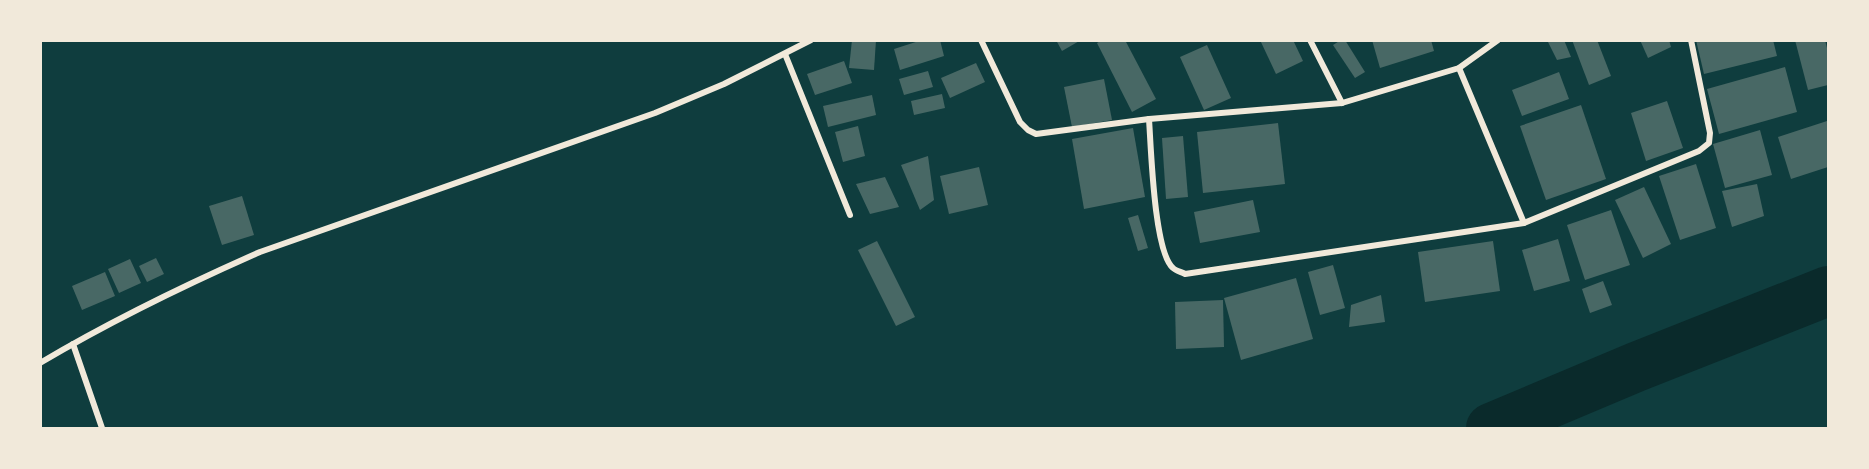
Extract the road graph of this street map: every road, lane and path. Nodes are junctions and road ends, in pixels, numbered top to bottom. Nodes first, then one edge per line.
1 (811, 40) edge
2 (981, 40) edge
3 (1310, 40) edge
4 (1498, 40) edge
5 (1691, 40) edge
6 (785, 54) junction
7 (1459, 68) junction
8 (1342, 103) junction
9 (1149, 119) junction
10 (850, 215) dead end
11 (1524, 223) junction
12 (73, 344) junction
13 (40, 363) edge
14 (102, 429) edge

1 - 6 street
2 - 9 street
3 - 8 street
4 - 7 street
5 - 11 street
6 - 10 street
6 - 12 street
7 - 8 street
7 - 11 street
8 - 9 street
9 - 11 street
12 - 13 street
12 - 14 street

